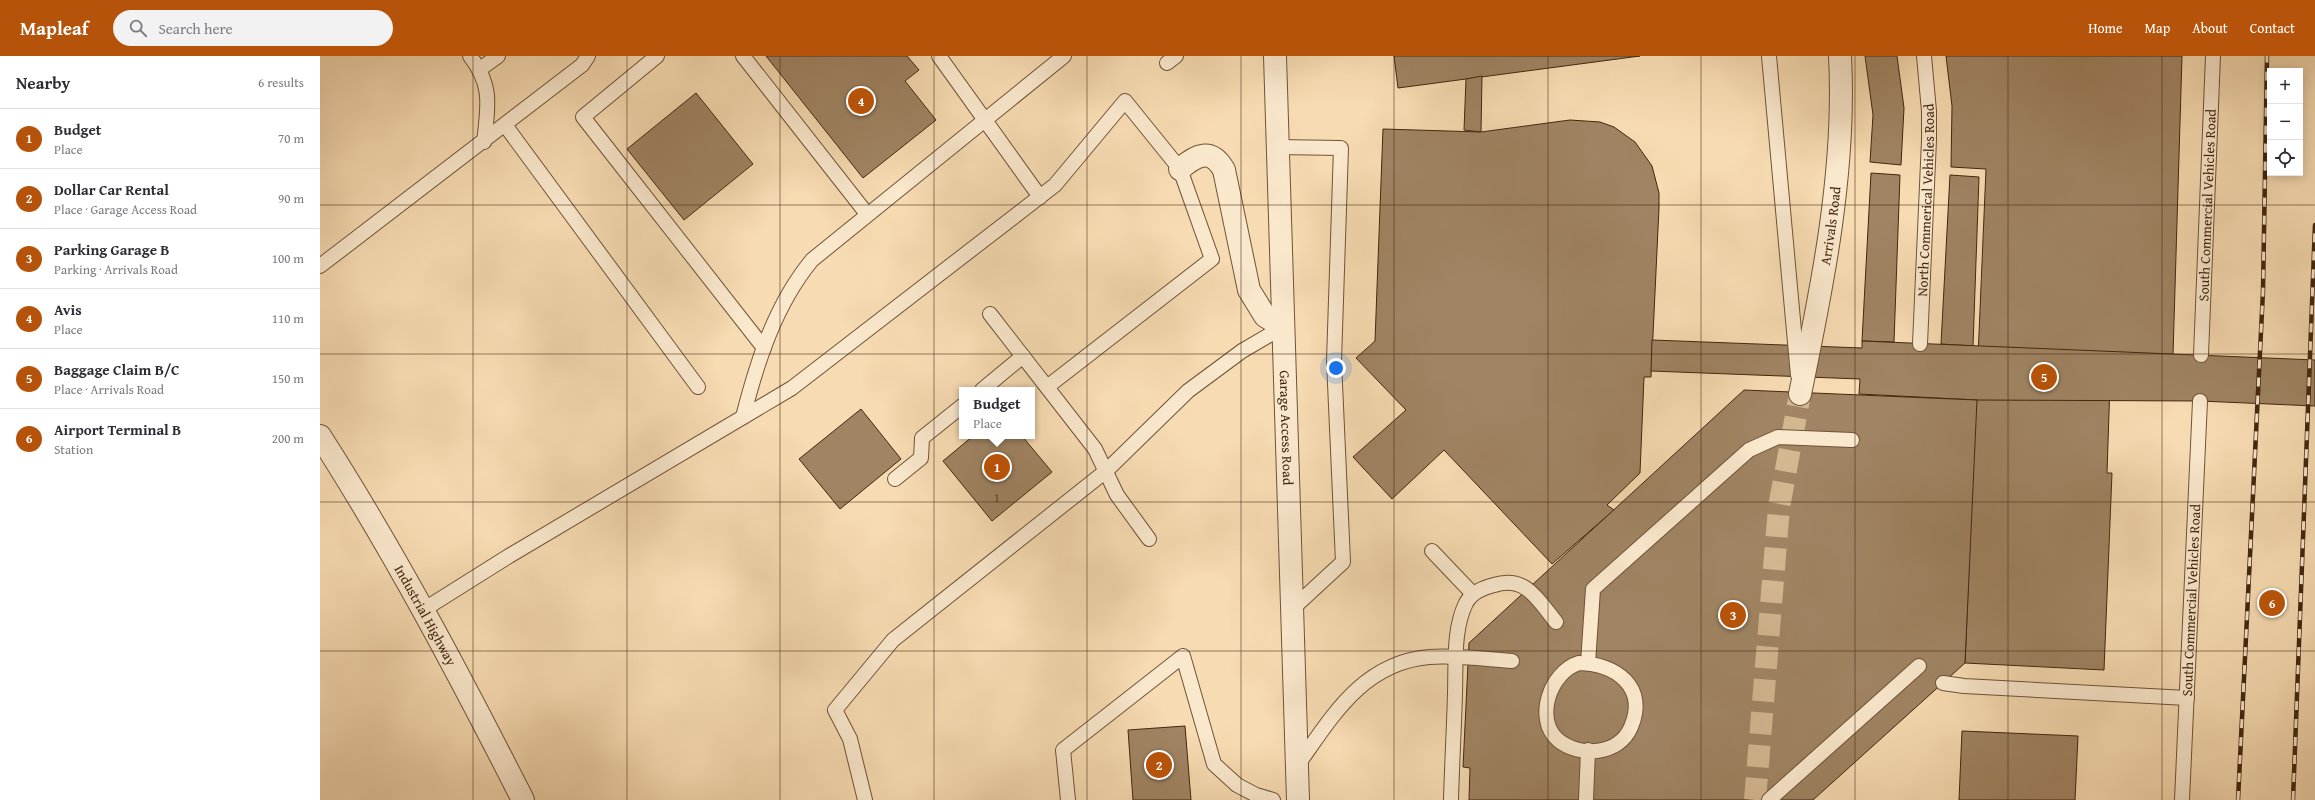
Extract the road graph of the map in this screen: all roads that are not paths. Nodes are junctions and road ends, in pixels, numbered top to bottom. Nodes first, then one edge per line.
1 (470, 56) edge
2 (498, 56) edge
3 (588, 56) edge
4 (658, 56) edge
5 (743, 56) edge
6 (939, 56) edge
7 (1064, 56) edge
8 (1275, 56) edge
9 (1769, 56) edge
10 (1840, 56) edge
11 (1924, 56) edge
12 (2213, 56) edge
13 (480, 69) junction
14 (986, 119) junction
15 (505, 125) junction
16 (484, 142) junction
17 (1277, 147) junction
18 (1180, 169) junction
19 (1040, 197) junction
20 (867, 214) junction
21 (320, 266) edge
22 (990, 314) dead end
23 (1282, 327) junction
24 (1920, 344) dead end
25 (764, 348) junction
26 (2201, 355) dead end
27 (1023, 356) junction
28 (698, 387) dead end
29 (986, 387) edge
30 (1047, 387) junction
31 (1800, 394) joint
32 (2200, 401) dead end
33 (959, 408) edge
34 (743, 417) junction
35 (320, 436) edge
36 (1852, 440) dead end
37 (1106, 471) junction
38 (895, 479) dead end
39 (1149, 539) dead end
40 (1432, 551) dead end
41 (1473, 594) junction
42 (423, 610) junction
43 (1291, 610) junction
44 (1556, 622) dead end
45 (1456, 657) junction
46 (1512, 661) dead end
47 (1588, 663) junction
48 (1919, 666) dead end
49 (1944, 683) dead end
50 (2187, 698) junction
51 (1588, 750) junction
52 (1296, 768) junction
53 (523, 800) edge
54 (865, 800) edge
55 (1068, 800) edge
56 (1273, 800) edge
57 (1298, 800) edge
58 (1451, 800) edge
59 (1586, 800) edge
60 (1769, 800) edge
61 (2182, 800) edge

1 - 13 lane
2 - 13 lane
3 - 15 lane
4 - 25 lane
5 - 20 lane
6 - 14 lane
7 - 14 lane
8 - 17 street, Garage Access Road
9 - 31 lane
10 - 31 street, Arrivals Road
11 - 24 lane, North Commerical Vehicles Road
12 - 26 lane, South Commercial Vehicles Road
13 - 16 lane
14 - 19 lane
14 - 20 lane
15 - 16 lane
15 - 28 lane
16 - 21 lane
17 - 23 street, Garage Access Road
17 - 43 lane
18 - 19 lane
18 - 23 street
18 - 30 lane
19 - 34 lane
20 - 25 lane
22 - 27 lane
23 - 37 lane
23 - 43 street, Garage Access Road
25 - 34 lane
27 - 29 lane
27 - 30 lane
30 - 37 lane
32 - 50 lane, South Commercial Vehicles Road
33 - 38 lane
34 - 42 lane
35 - 42 street, Industrial Highway
36 - 47 lane
37 - 39 lane
37 - 54 lane
40 - 41 lane
41 - 44 lane
41 - 45 lane
42 - 53 street, Industrial Highway
43 - 52 street, Garage Access Road
45 - 46 lane
45 - 52 lane
45 - 58 lane
47 - 51 lane
47 - 51 lane
48 - 60 lane
49 - 50 lane
50 - 61 lane, South Commercial Vehicles Road
51 - 59 lane
52 - 57 street, Garage Access Road
55 - 56 lane

